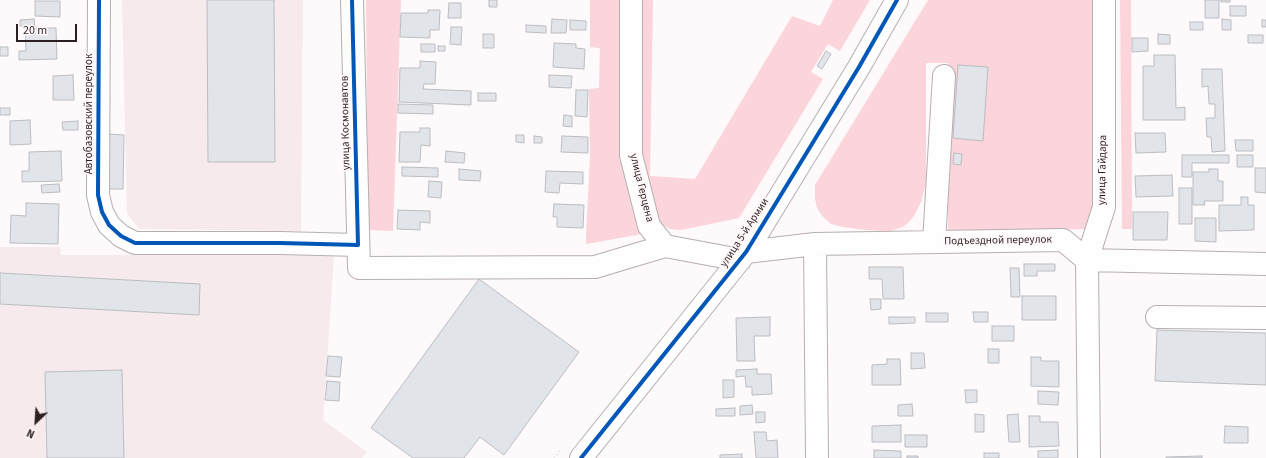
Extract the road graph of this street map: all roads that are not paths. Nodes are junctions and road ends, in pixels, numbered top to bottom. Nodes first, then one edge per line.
1 (99, 0) edge
2 (352, 0) edge
3 (631, 0) edge
4 (897, 0) edge
5 (1104, 0) edge
6 (944, 76) dead end
7 (934, 242) junction
8 (815, 244) junction
9 (358, 245) junction
10 (665, 246) junction
11 (743, 256) junction
12 (1087, 260) junction
13 (1266, 264) edge
14 (1157, 317) dead end
15 (1266, 318) edge
16 (581, 458) edge
17 (817, 458) edge
18 (1089, 458) edge

1 - 9 street, Автобазовский переулок
2 - 9 street, улица Космонавтов
3 - 10 street, улица Герцена
4 - 11 street, улица 5-й Армии
5 - 12 street, улица Гайдара
6 - 7 street
7 - 8 street, Подъездной переулок
7 - 12 street, Подъездной переулок
8 - 11 street, Подъездной переулок
8 - 17 street
9 - 10 street, улица Космонавтов
10 - 11 street
11 - 16 street, улица 5-й Армии
12 - 13 street
12 - 18 street, улица Гайдара
14 - 15 street

